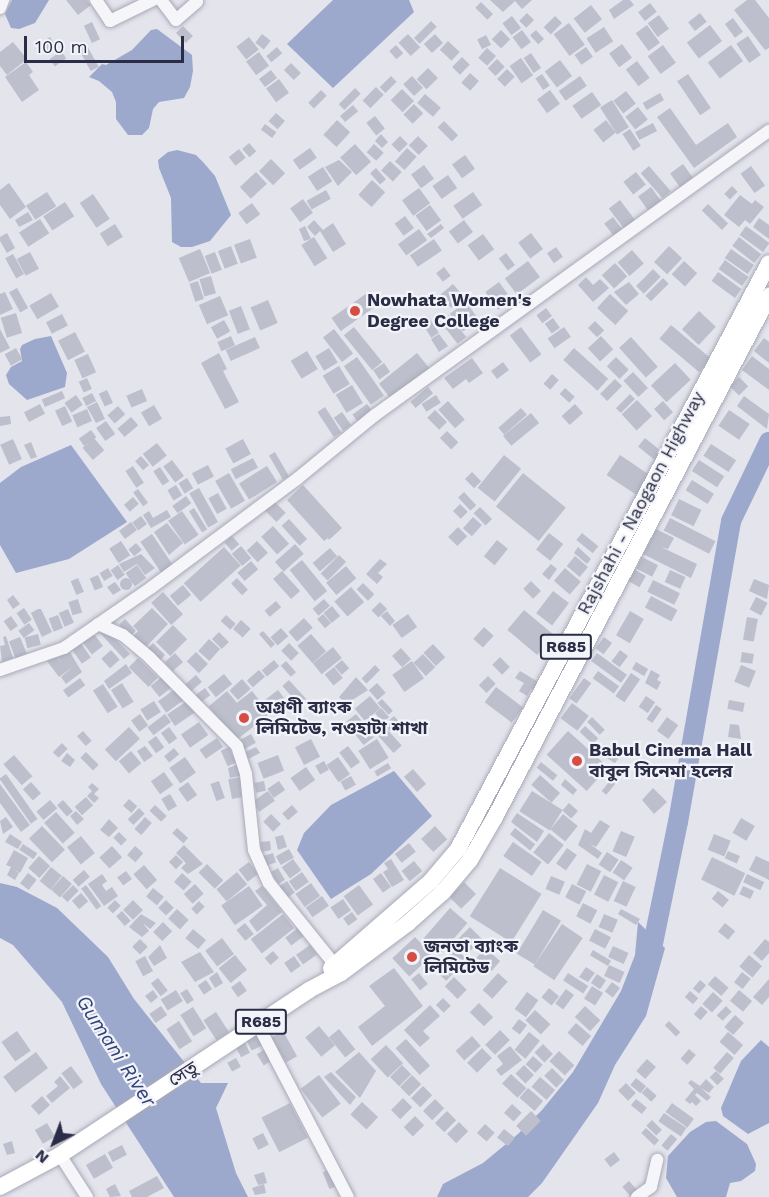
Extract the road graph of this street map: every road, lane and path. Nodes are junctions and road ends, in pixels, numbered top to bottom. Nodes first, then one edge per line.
1 (3, 0) edge
2 (96, 0) edge
3 (153, 0) edge
4 (161, 0) edge
5 (197, 2) dead end
6 (0, 8) edge
7 (769, 131) edge
8 (769, 263) edge
9 (769, 296) edge
10 (98, 624) junction
11 (0, 670) edge
12 (338, 969) junction
13 (258, 1024) junction
14 (214, 1055) joint
15 (60, 1155) junction
16 (657, 1160) dead end
17 (0, 1187) edge
18 (87, 1197) edge
19 (348, 1197) edge
20 (637, 1197) edge

1 - 6 street
2 - 3 street
4 - 5 street
7 - 10 street
8 - 12 main road, Rajshahi - Naogaon Highway / R685
9 - 12 main road, Rajshahi - Naogaon Highway / R685
10 - 11 street
10 - 12 street
12 - 13 main road, Rajshahi - Naogaon Highway / R685
13 - 14 main road, Rajshahi - Naogaon Highway / R685
13 - 19 street
14 - 15 main road, সেতু / R685
15 - 17 main road, R685
15 - 18 street
16 - 20 street

